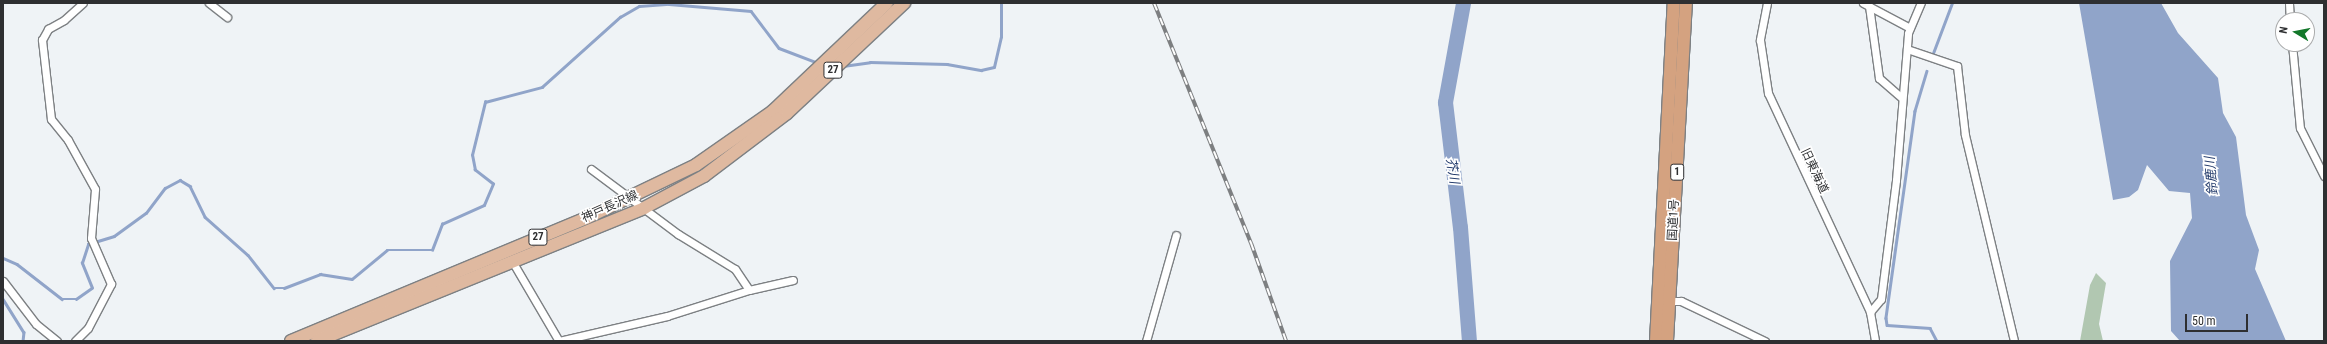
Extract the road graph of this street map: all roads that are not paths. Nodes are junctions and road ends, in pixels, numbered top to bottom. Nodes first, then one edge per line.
1 (83, 3) edge
2 (209, 3) edge
3 (887, 3) edge
4 (904, 3) edge
5 (1674, 3) edge
6 (1686, 3) edge
7 (1767, 3) edge
8 (1921, 3) edge
9 (1866, 5) edge
10 (227, 18) dead end
11 (1910, 28) junction
12 (1907, 49) junction
13 (2293, 52) edge
14 (1901, 97) junction
15 (591, 169) dead end
16 (2324, 176) edge
17 (629, 199) junction
18 (644, 208) junction
19 (1176, 235) dead end
20 (512, 261) junction
21 (793, 280) dead end
22 (3, 281) edge
23 (749, 290) junction
24 (1670, 301) junction
25 (1870, 312) junction
26 (57, 341) edge
27 (75, 341) edge
28 (291, 341) edge
29 (317, 341) edge
30 (559, 341) edge
31 (1146, 341) edge
32 (1656, 341) edge
33 (1667, 341) edge
34 (1765, 341) edge
35 (1875, 341) edge
36 (2014, 341) edge

1 - 27 street
2 - 10 street
3 - 17 main road, 神戸長沢線 / 27
4 - 18 main road, 神戸長沢線 / 27
5 - 32 highway, 国道1号 / 1
6 - 24 highway, 国道1号 / 1
7 - 25 street, 旧東海道
8 - 11 street
9 - 11 street
9 - 14 street
11 - 12 street
12 - 14 street
12 - 36 street
13 - 16 street
14 - 25 street
15 - 17 street
17 - 18 street
17 - 28 main road, 神戸長沢線 / 27
18 - 20 main road, 神戸長沢線 / 27
18 - 23 street
19 - 31 street
20 - 29 main road, 神戸長沢線 / 27
20 - 30 street
21 - 23 street
22 - 26 street
23 - 30 street
24 - 33 highway, 国道1号 / 1
24 - 34 street
25 - 35 street, 旧東海道

